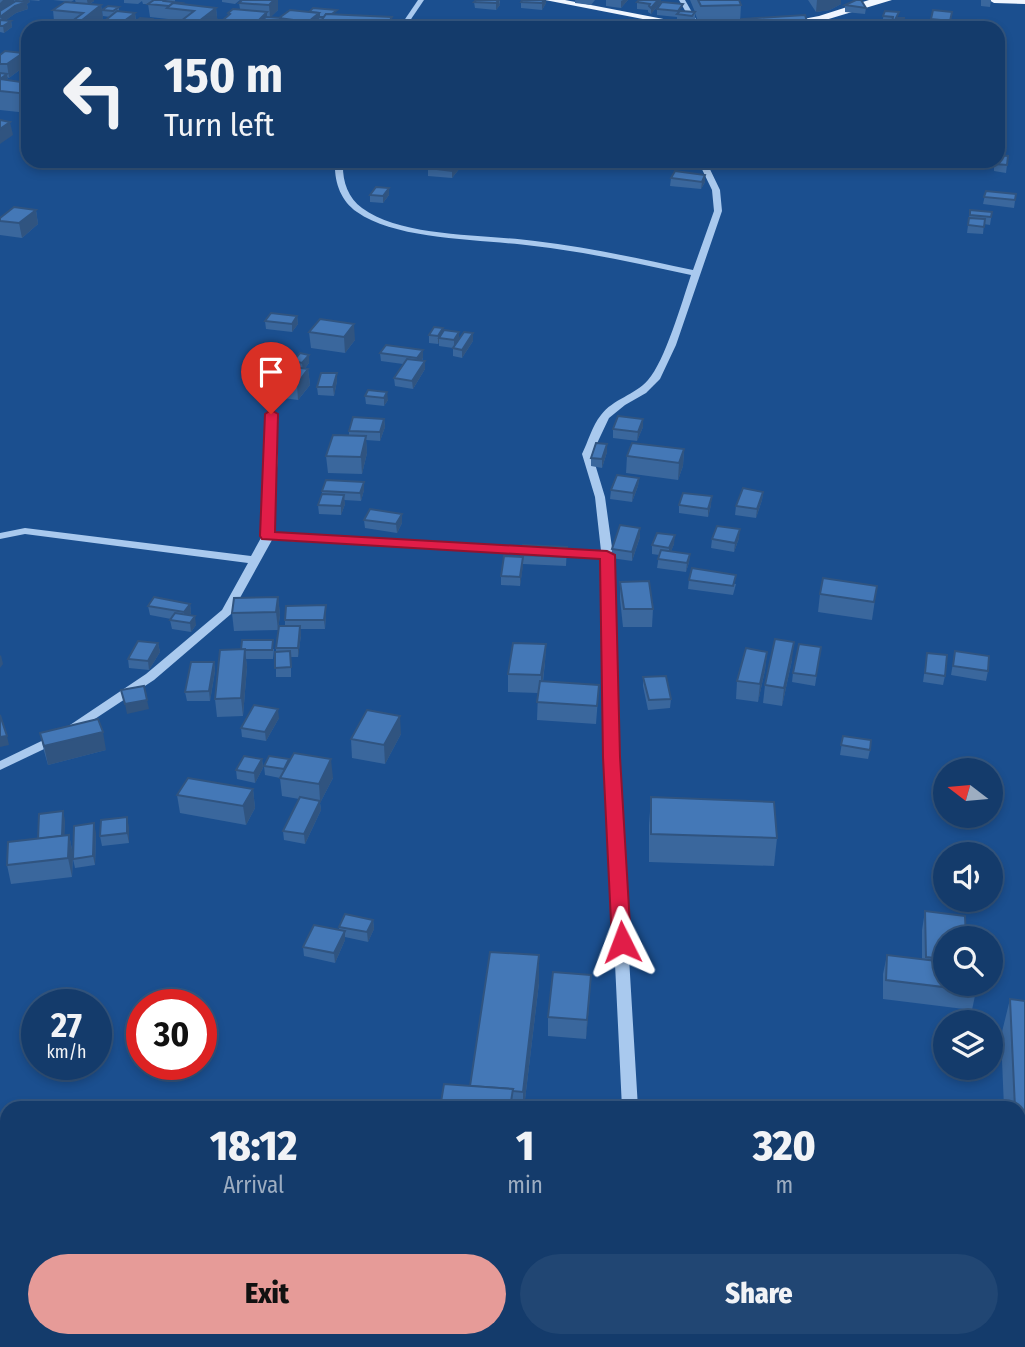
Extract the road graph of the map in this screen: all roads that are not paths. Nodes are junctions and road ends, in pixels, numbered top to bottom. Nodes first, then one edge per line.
1 (421, 0) edge
2 (550, 0) edge
3 (682, 0) edge
4 (887, 0) edge
5 (994, 0) edge
6 (1025, 1) edge
7 (407, 21) edge
8 (661, 21) edge
9 (696, 21) edge
10 (806, 21) edge
11 (339, 168) edge
12 (705, 168) edge
13 (697, 274) junction
14 (271, 414) dead end
15 (0, 536) edge
16 (268, 536) junction
17 (607, 555) junction
18 (254, 560) junction
19 (0, 766) edge
20 (630, 1101) edge

1 - 7 street
2 - 8 main road
3 - 9 street
4 - 10 main road
5 - 6 main road
11 - 13 street
12 - 13 street
13 - 17 street
14 - 16 street
15 - 18 street
16 - 17 street
16 - 18 street
17 - 20 street
18 - 19 street

